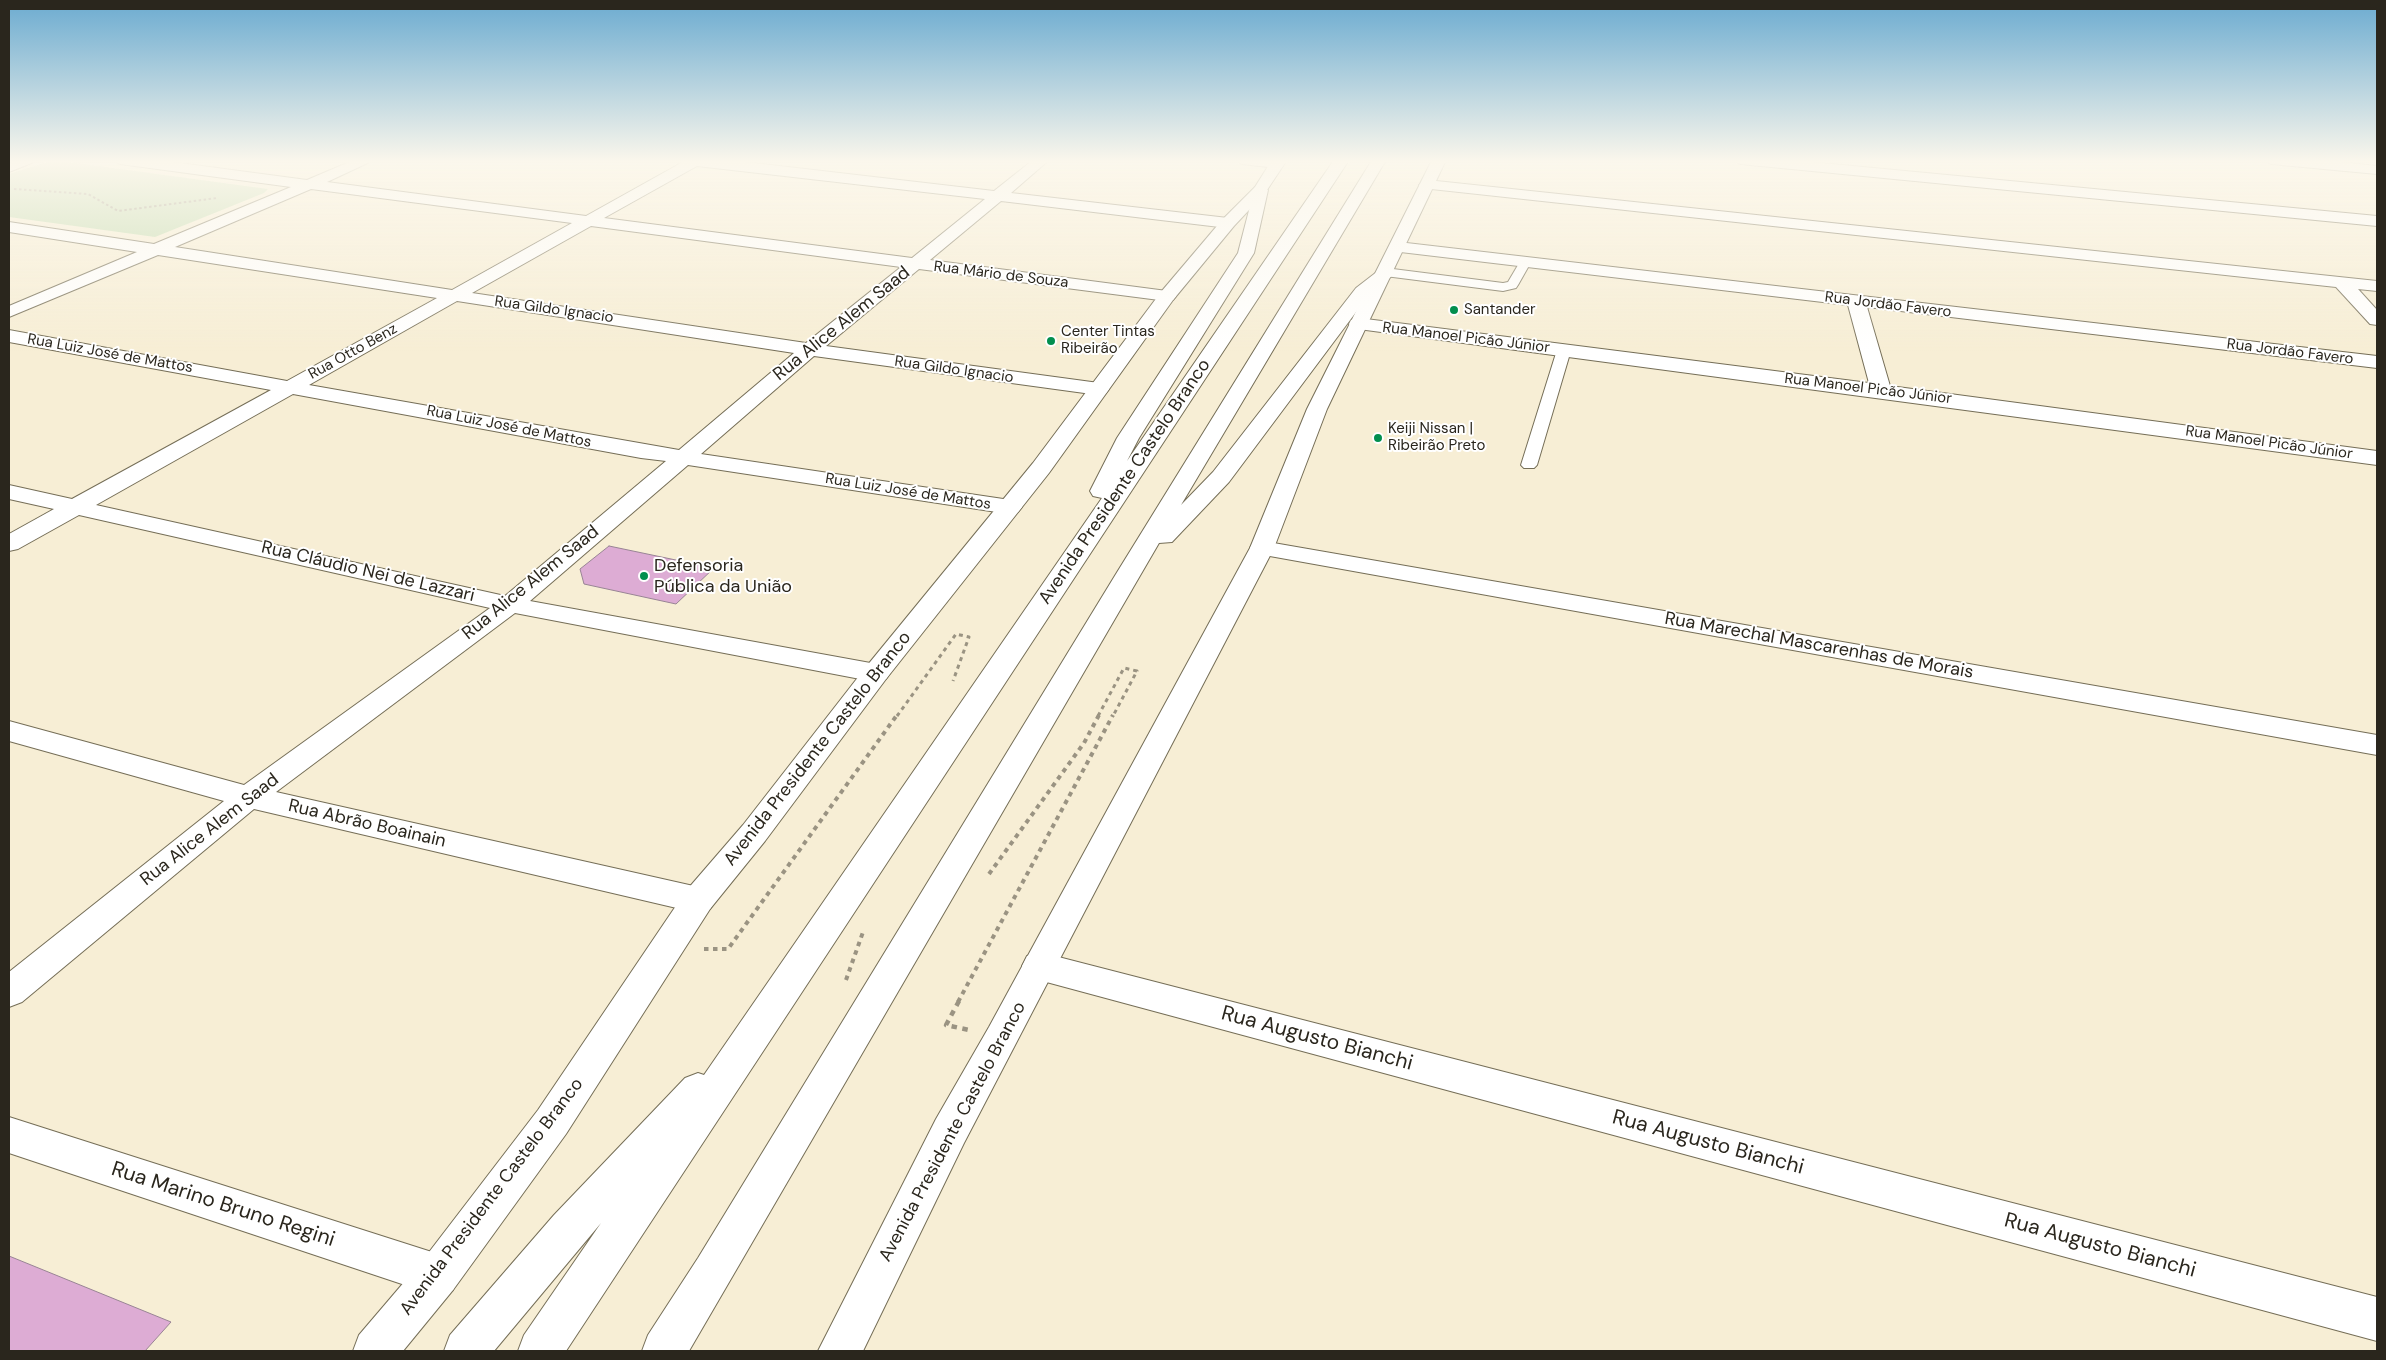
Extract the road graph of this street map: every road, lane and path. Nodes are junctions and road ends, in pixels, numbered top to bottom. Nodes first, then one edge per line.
1 (217, 223) edge
2 (584, 223) edge
3 (598, 223) edge
4 (965, 223) edge
5 (1228, 223) edge
6 (1253, 223) edge
7 (1299, 223) edge
8 (1341, 223) edge
9 (1409, 223) edge
10 (1789, 223) edge
11 (9, 227) edge
12 (1398, 246) junction
13 (157, 248) junction
14 (1525, 262) junction
15 (915, 264) junction
16 (1384, 274) junction
17 (2341, 282) junction
18 (2377, 286) edge
19 (454, 296) junction
20 (1167, 296) junction
21 (1856, 302) junction
22 (9, 312) edge
23 (2377, 320) edge
24 (1358, 324) junction
25 (9, 336) edge
26 (811, 349) junction
27 (1564, 350) junction
28 (2377, 362) edge
29 (292, 386) junction
30 (1099, 390) junction
31 (1881, 391) junction
32 (684, 458) junction
33 (2377, 458) edge
34 (1529, 465) dead end
35 (9, 492) edge
36 (77, 506) junction
37 (1010, 507) junction
38 (9, 544) edge
39 (1262, 548) junction
40 (1128, 574) junction
41 (1044, 603) junction
42 (510, 604) junction
43 (876, 673) junction
44 (9, 731) edge
45 (1084, 743) dead end
46 (2377, 745) edge
47 (248, 797) junction
48 (698, 900) junction
49 (1039, 966) junction
50 (9, 992) edge
51 (756, 1027) junction
52 (1002, 1038) junction
53 (9, 1135) edge
54 (713, 1273) junction
55 (438, 1275) junction
56 (2377, 1319) edge
57 (375, 1351) edge
58 (466, 1351) edge
59 (540, 1351) edge
60 (664, 1351) edge
61 (673, 1351) edge
62 (840, 1351) edge

1 - 13 street
2 - 19 street, Rua Otto Benz
3 - 15 street, Rua Mário de Souza
4 - 15 street, Rua Alice Alem Saad
5 - 20 street, Avenida Presidente Castelo Branco
6 - 41 street
7 - 41 street, Avenida Presidente Castelo Branco
8 - 40 street
9 - 12 street, Avenida Presidente Castelo Branco
10 - 17 street
11 - 13 street, Rua Gildo Ignacio
12 - 14 street, Rua Jordão Favero
12 - 16 street, Avenida Presidente Castelo Branco
13 - 19 street, Rua Gildo Ignacio
13 - 22 street
14 - 16 lane
14 - 21 street, Rua Jordão Favero
15 - 20 street, Rua Mário de Souza
15 - 26 street, Rua Alice Alem Saad
16 - 24 street, Avenida Presidente Castelo Branco
16 - 40 street
17 - 18 street
17 - 23 street
19 - 26 street, Rua Gildo Ignacio
19 - 29 street, Rua Otto Benz
20 - 30 street, Avenida Presidente Castelo Branco
21 - 28 street, Rua Jordão Favero
21 - 31 street
24 - 27 street, Rua Manoel Picão Júnior
24 - 39 street, Avenida Presidente Castelo Branco
25 - 29 street, Rua Luiz José de Mattos
26 - 30 street, Rua Gildo Ignacio
26 - 32 street, Rua Alice Alem Saad
27 - 31 street, Rua Manoel Picão Júnior
27 - 34 lane
29 - 32 street, Rua Luiz José de Mattos
29 - 36 street, Rua Otto Benz
30 - 37 street, Avenida Presidente Castelo Branco
31 - 33 street, Rua Manoel Picão Júnior
32 - 37 street, Rua Luiz José de Mattos
32 - 42 street, Rua Alice Alem Saad
35 - 36 street, Rua Cláudio Nei de Lazzari
36 - 38 street, Rua Otto Benz
36 - 42 street, Rua Cláudio Nei de Lazzari
37 - 43 street, Avenida Presidente Castelo Branco
39 - 46 street, Rua Marechal Mascarenhas de Morais
39 - 49 street, Avenida Presidente Castelo Branco
40 - 54 street
41 - 51 street, Avenida Presidente Castelo Branco
42 - 43 street, Rua Cláudio Nei de Lazzari
42 - 47 street, Rua Alice Alem Saad
43 - 48 street, Avenida Presidente Castelo Branco
44 - 47 street, Rua Abrão Boainain
45 - 52 path
47 - 48 street, Rua Abrão Boainain
47 - 50 street, Rua Alice Alem Saad
48 - 55 street, Avenida Presidente Castelo Branco
49 - 52 street, Avenida Presidente Castelo Branco
49 - 56 street, Rua Augusto Bianchi
51 - 58 street
51 - 59 street, Avenida Presidente Castelo Branco
52 - 62 street, Avenida Presidente Castelo Branco
53 - 55 street, Rua Marino Bruno Regini
54 - 60 street
54 - 61 street
55 - 57 street, Avenida Presidente Castelo Branco

